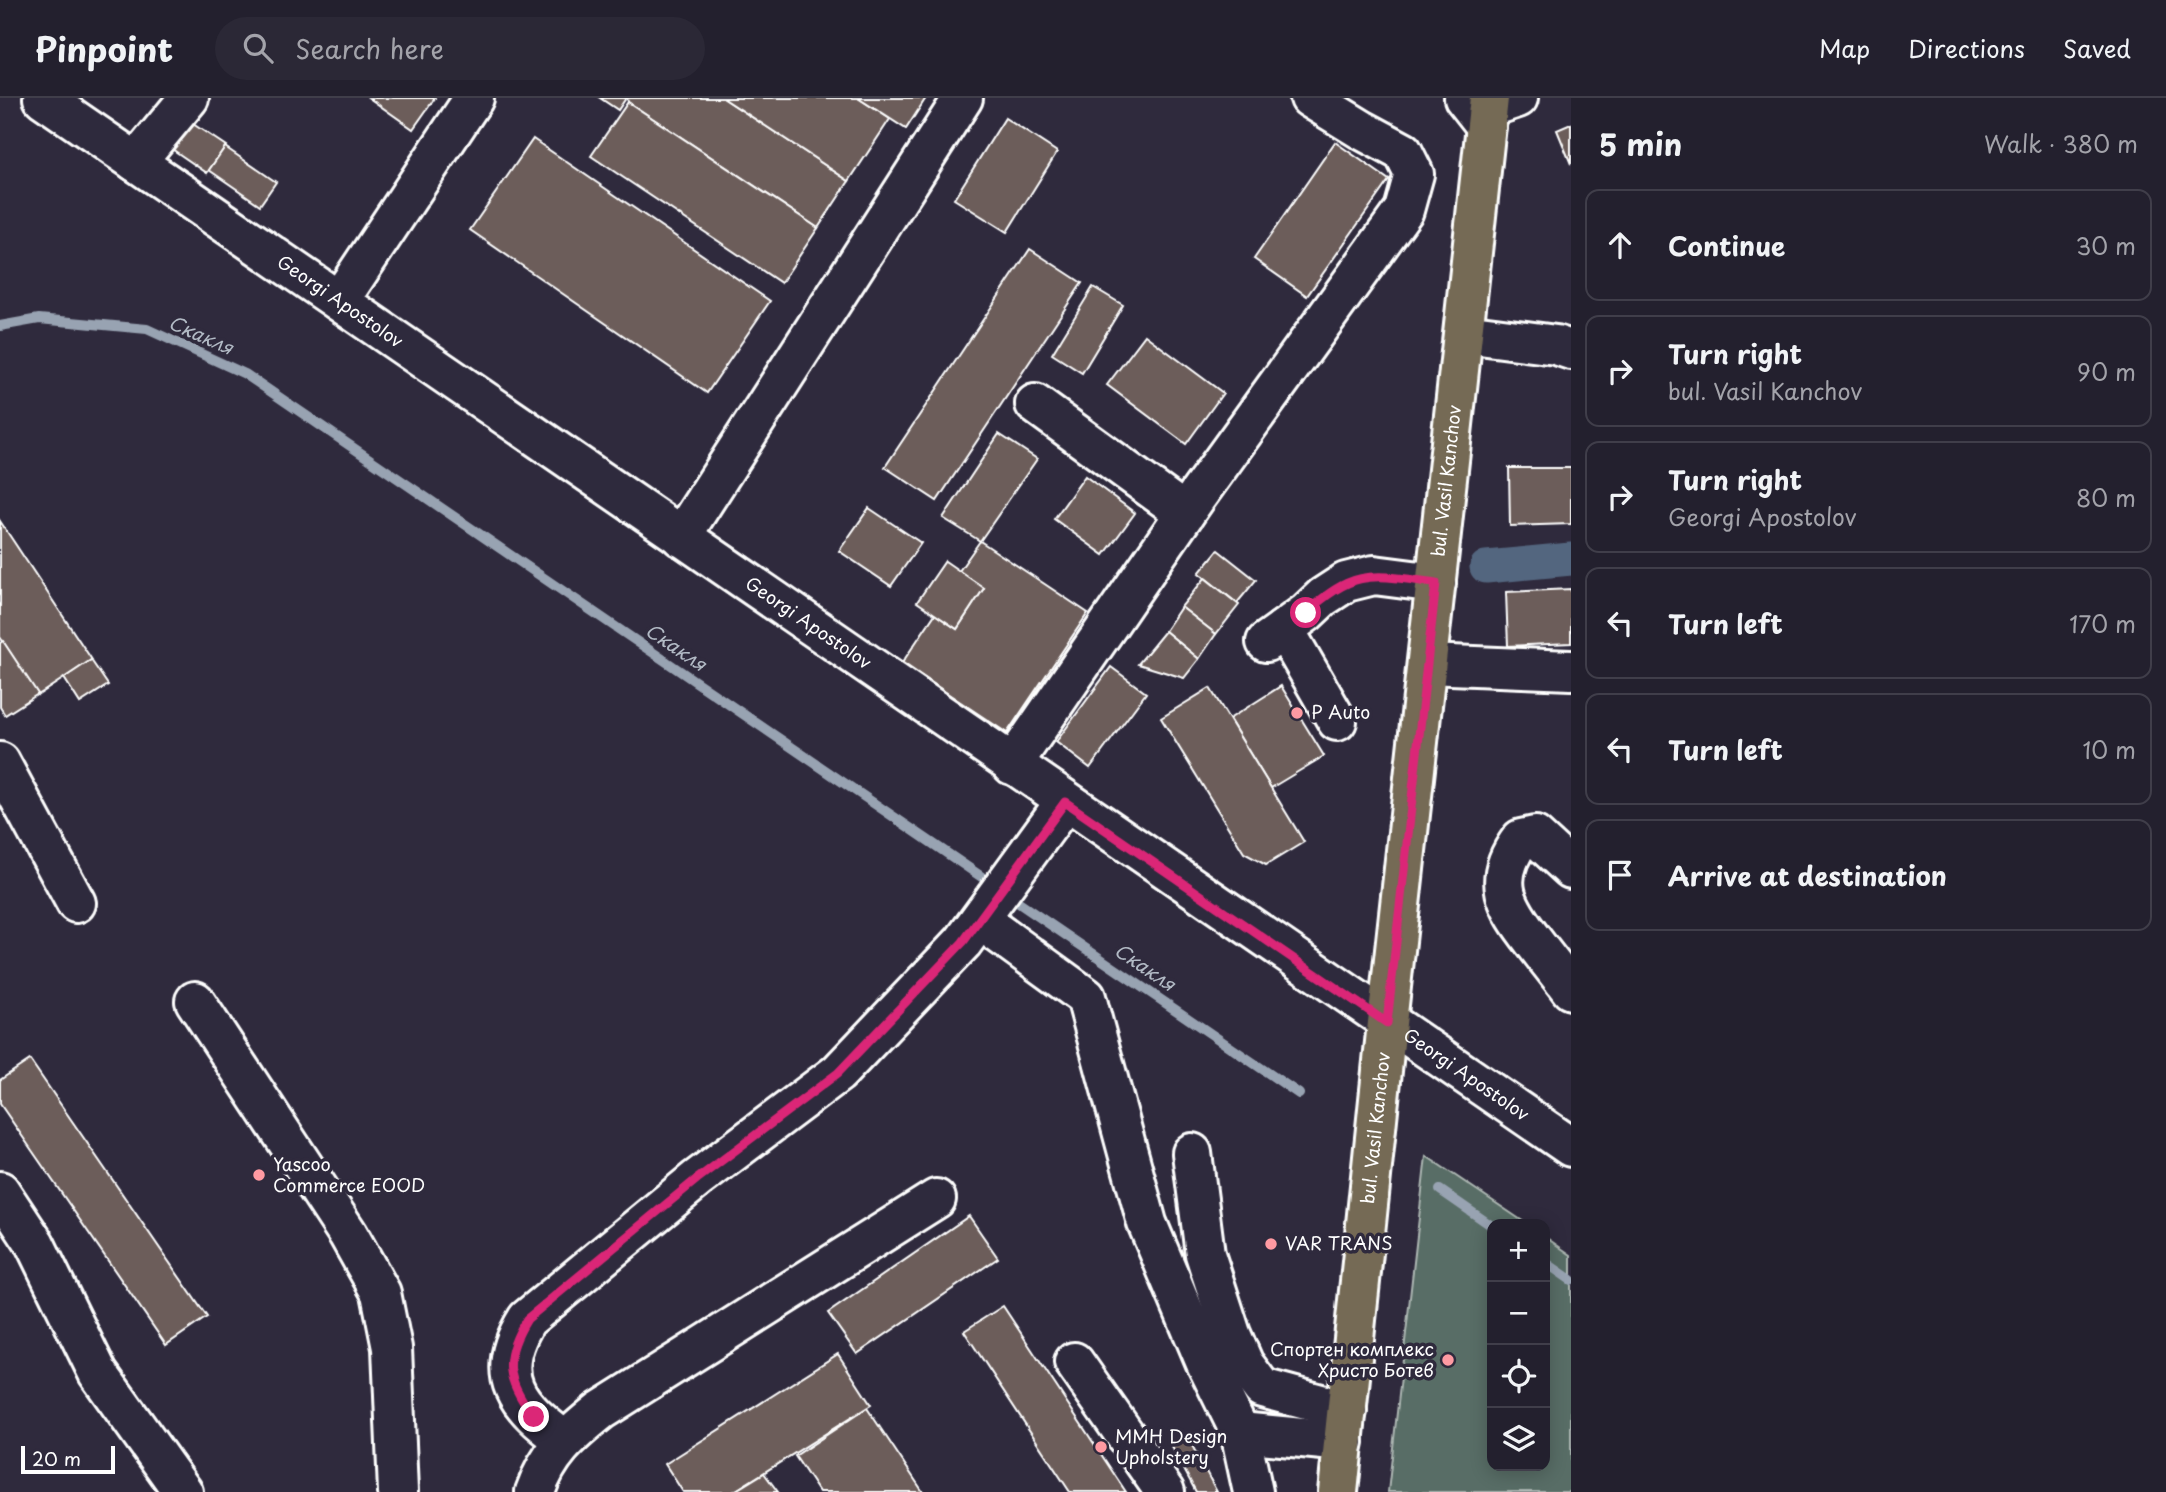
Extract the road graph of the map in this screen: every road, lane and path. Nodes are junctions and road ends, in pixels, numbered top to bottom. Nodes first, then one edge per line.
1 (189, 98) edge
2 (474, 98) edge
3 (963, 98) edge
4 (1310, 98) edge
5 (66, 104) edge
6 (1489, 106) edge
7 (136, 162) junction
8 (339, 301) junction
9 (1464, 333) junction
10 (1571, 350) edge
11 (1035, 404) dead end
12 (1185, 513) junction
13 (681, 537) junction
14 (1436, 583) junction
15 (1427, 664) junction
16 (1571, 670) edge
17 (1337, 721) dead end
18 (0, 762) edge
19 (1012, 765) junction
20 (1065, 802) junction
21 (1571, 869) edge
22 (76, 903) dead end
23 (986, 912) junction
24 (1571, 990) edge
25 (195, 1001) dead end
26 (1387, 1023) junction
27 (1571, 1147) edge
28 (1192, 1153) dead end
29 (0, 1191) edge
30 (936, 1199) dead end
31 (1074, 1362) dead end
32 (1345, 1427) junction
33 (1240, 1432) junction
34 (564, 1440) junction
35 (183, 1492) edge
36 (398, 1492) edge
37 (535, 1492) edge
38 (1165, 1492) edge
39 (1253, 1492) edge
40 (1338, 1492) edge

1 - 7 street
2 - 8 street
3 - 13 street
4 - 12 street
5 - 7 street, Georgi Apostolov
6 - 9 main road, bul. Vasil Kanchov
7 - 8 street, Georgi Apostolov
8 - 13 street, Georgi Apostolov
9 - 10 street
9 - 14 main road, bul. Vasil Kanchov
11 - 12 street
12 - 19 street
13 - 19 street, Georgi Apostolov
14 - 15 main road, bul. Vasil Kanchov
14 - 17 street
15 - 16 street
15 - 26 main road, bul. Vasil Kanchov
18 - 22 street
19 - 20 street, Georgi Apostolov
20 - 23 street
20 - 26 street, Georgi Apostolov
21 - 24 street
23 - 33 street
23 - 34 street
25 - 36 street
26 - 27 street, Georgi Apostolov
26 - 32 main road, bul. Vasil Kanchov
28 - 32 street
29 - 35 street
30 - 34 street
31 - 38 street
32 - 33 street
32 - 40 main road, bul. Vasil Kanchov
33 - 39 street
34 - 37 street

